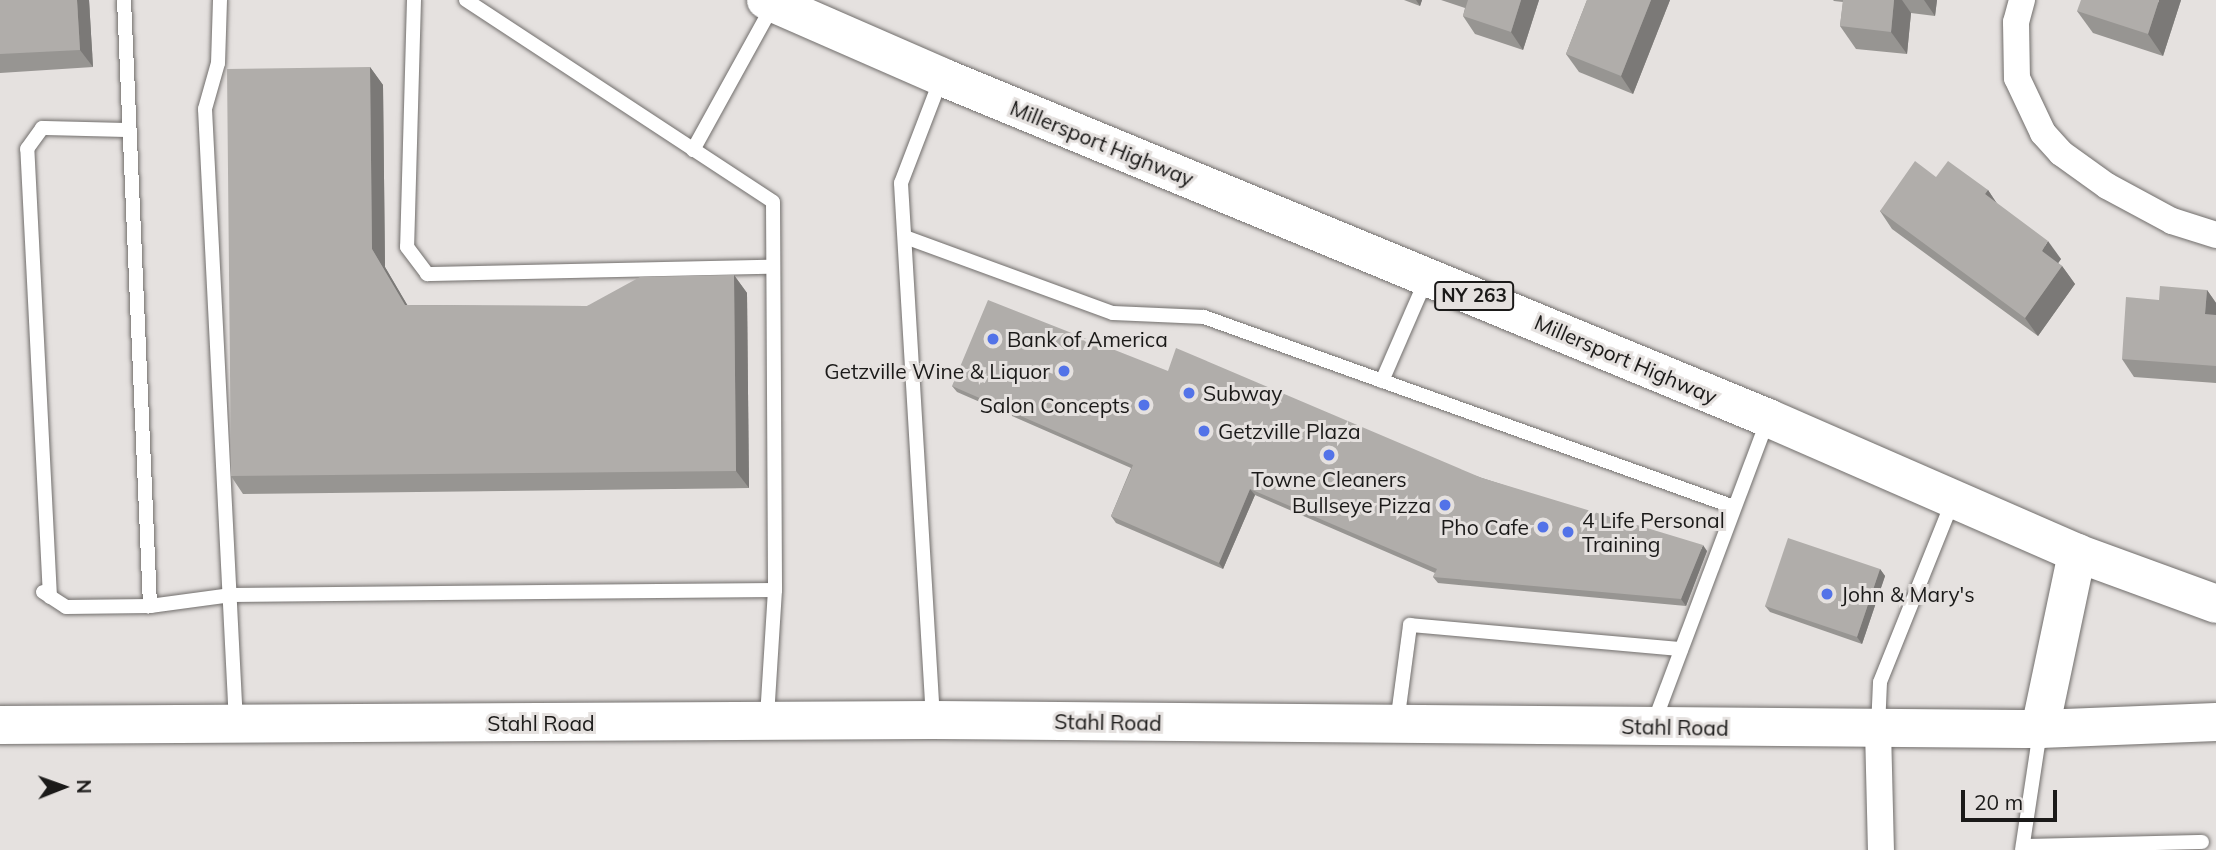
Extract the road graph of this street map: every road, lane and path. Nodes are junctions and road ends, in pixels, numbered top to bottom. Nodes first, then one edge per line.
1 (124, 0) edge
2 (220, 0) edge
3 (414, 0) edge
4 (466, 0) edge
5 (2022, 0) edge
6 (770, 2) edge
7 (942, 78) junction
8 (129, 130) junction
9 (693, 150) junction
10 (2216, 236) edge
11 (905, 237) junction
12 (773, 267) junction
13 (1428, 276) junction
14 (1382, 381) junction
15 (1768, 418) junction
16 (1953, 500) junction
17 (1734, 507) junction
18 (2077, 552) junction
19 (775, 590) junction
20 (231, 595) junction
21 (2216, 604) edge
22 (149, 606) junction
23 (1681, 649) junction
24 (933, 720) junction
25 (767, 722) junction
26 (2216, 722) edge
27 (1396, 724) junction
28 (0, 725) edge
29 (236, 725) junction
30 (1652, 727) junction
31 (1878, 729) junction
32 (2040, 729) junction
33 (2203, 842) dead end
34 (2155, 846) edge
35 (2023, 848) edge
36 (1881, 850) edge

1 - 8 lane
2 - 20 lane
3 - 12 lane
4 - 9 lane
5 - 10 street
6 - 7 street, Millersport Highway / NY 263
6 - 9 lane
7 - 11 lane
7 - 13 street, Millersport Highway / NY 263
8 - 22 lane
8 - 22 lane
9 - 12 lane
11 - 14 lane
11 - 24 lane
12 - 19 lane
13 - 14 lane
13 - 15 street, Millersport Highway / NY 263
14 - 17 lane
15 - 16 street, Millersport Highway / NY 263
15 - 17 lane
16 - 18 street, Millersport Highway / NY 263
16 - 31 lane
17 - 23 lane
18 - 21 street, Millersport Highway / NY 263
18 - 32 street
19 - 20 lane
19 - 25 lane
20 - 22 lane
20 - 29 lane
23 - 27 lane
23 - 30 lane
24 - 25 street, Stahl Road
24 - 27 street, Stahl Road
25 - 29 street, Stahl Road
26 - 32 street, Stahl Road
27 - 30 street, Stahl Road
28 - 29 street, Stahl Road
30 - 31 street, Stahl Road
31 - 32 street, Stahl Road
31 - 36 street
32 - 35 lane
33 - 34 lane
34 - 35 lane

